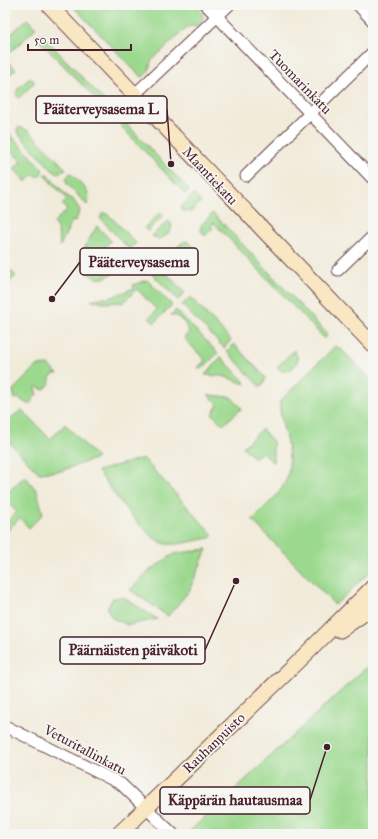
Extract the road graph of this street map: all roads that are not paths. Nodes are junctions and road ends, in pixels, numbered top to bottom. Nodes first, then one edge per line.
1 (49, 5) edge
2 (206, 5) edge
3 (228, 5) edge
4 (358, 5) edge
5 (217, 16) junction
6 (373, 21) edge
7 (373, 52) edge
8 (134, 95) junction
9 (310, 113) junction
10 (246, 176) dead end
11 (373, 179) edge
12 (373, 236) edge
13 (338, 270) dead end
14 (373, 345) edge
15 (373, 587) edge
16 (373, 607) edge
17 (308, 652) junction
18 (5, 726) edge
19 (146, 808) junction
20 (119, 834) edge
21 (173, 834) edge

1 - 8 main road, Maantiekatu
2 - 5 street, Tuomarinkatu
3 - 5 street
4 - 6 street
5 - 8 street
5 - 9 street, Tuomarinkatu
7 - 9 street
8 - 14 main road, Maantiekatu
9 - 10 street
9 - 11 street, Tuomarinkatu
12 - 13 street
15 - 17 main road, Rauhanpuisto
16 - 17 main road, Rauhanpuisto
17 - 19 main road, Rauhanpuisto
18 - 19 street, Veturitallinkatu
19 - 20 main road, Rauhanpuisto
19 - 21 street, Veturitallinkatu

